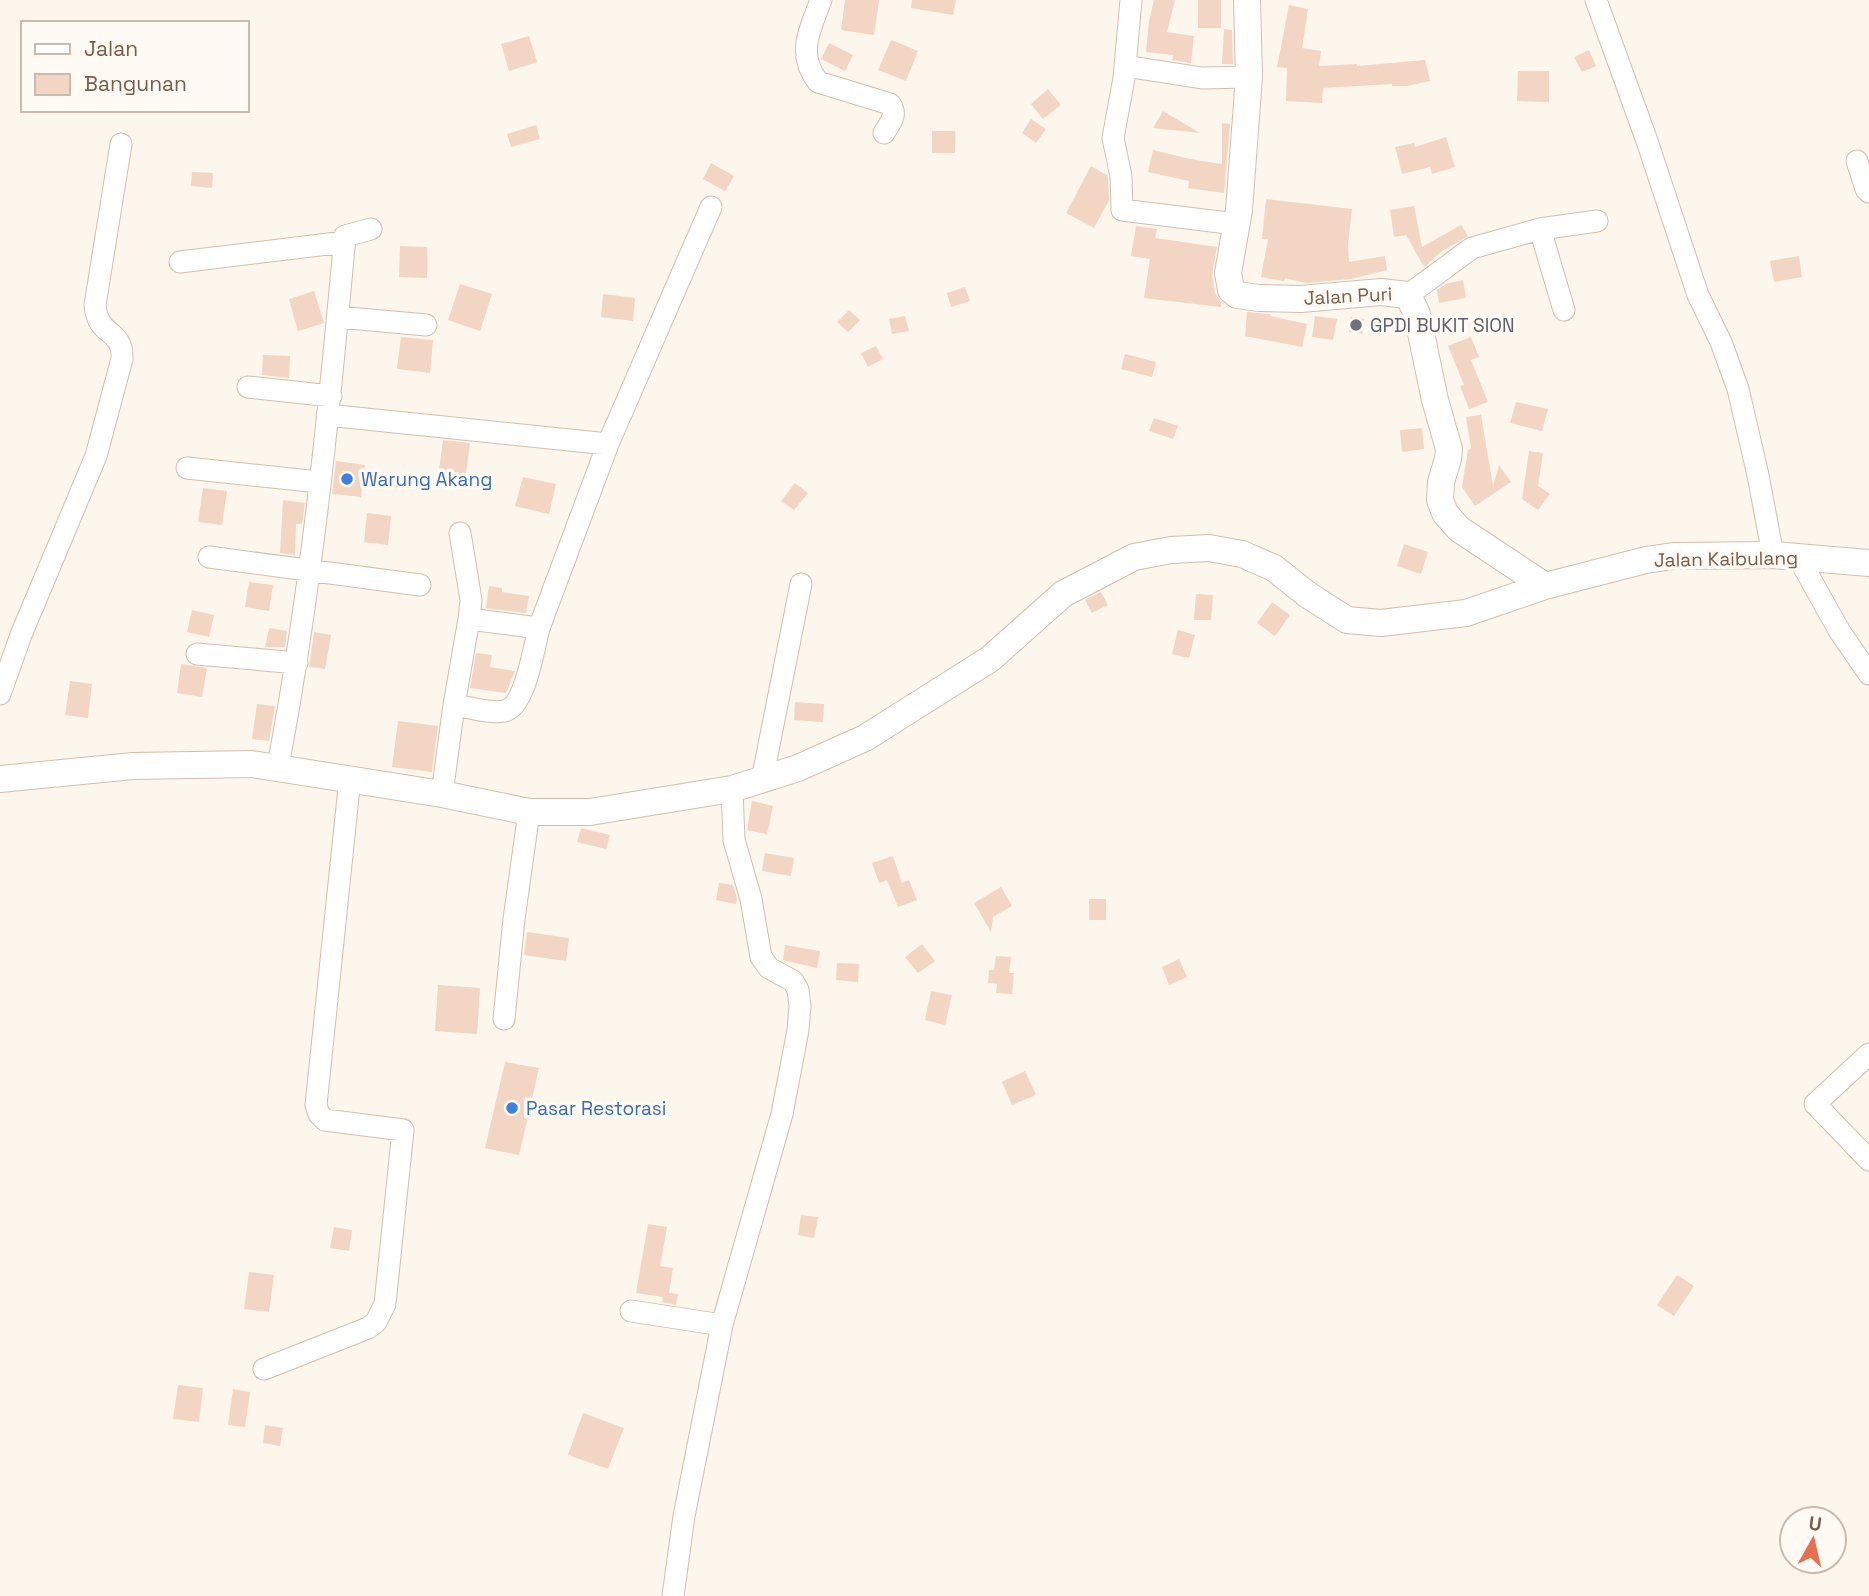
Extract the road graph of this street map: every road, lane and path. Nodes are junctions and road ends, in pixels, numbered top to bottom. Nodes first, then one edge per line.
1 (821, 0) edge
2 (1130, 0) edge
3 (1247, 0) edge
4 (1596, 0) edge
5 (1125, 66) junction
6 (1249, 77) junction
7 (884, 133) dead end
8 (121, 144) dead end
9 (1857, 161) dead end
10 (1869, 192) edge
11 (710, 207) dead end
12 (1597, 221) dead end
13 (1236, 224) junction
14 (370, 229) dead end
15 (1540, 229) junction
16 (345, 242) junction
17 (180, 262) dead end
18 (1408, 295) junction
19 (1564, 310) dead end
20 (338, 317) junction
21 (426, 325) dead end
22 (248, 387) dead end
23 (329, 406) junction
24 (608, 444) junction
25 (187, 468) dead end
26 (319, 482) junction
27 (460, 533) dead end
28 (1786, 556) junction
29 (209, 557) dead end
30 (1869, 563) edge
31 (309, 571) junction
32 (801, 584) dead end
33 (420, 585) dead end
34 (1545, 586) junction
35 (468, 619) junction
36 (539, 628) junction
37 (197, 654) dead end
38 (297, 663) junction
39 (1869, 674) edge
40 (0, 694) edge
41 (454, 705) junction
42 (278, 766) junction
43 (350, 778) junction
44 (0, 779) edge
45 (762, 780) junction
46 (732, 789) junction
47 (442, 794) junction
48 (529, 812) junction
49 (504, 1018) dead end
50 (1869, 1054) edge
51 (1869, 1160) edge
52 (631, 1311) dead end
53 (722, 1325) junction
54 (264, 1369) dead end
55 (673, 1596) edge

1 - 7 street
2 - 5 street
3 - 6 street, Jalan Puri
4 - 28 street
5 - 6 street
5 - 13 street
6 - 13 street, Jalan Puri
8 - 40 street
9 - 10 street
11 - 24 street
12 - 15 street
13 - 18 street, Jalan Puri
14 - 16 street
15 - 18 street
15 - 19 street
16 - 17 street
16 - 20 street
18 - 34 street, Jalan Puri
20 - 21 street
20 - 23 street
22 - 23 street
23 - 24 street
23 - 26 street
24 - 36 street
25 - 26 street
26 - 31 street
27 - 35 street
28 - 30 street, Jalan Kaibulang
28 - 34 street, Jalan Kaibulang
28 - 39 street
29 - 31 street
31 - 33 street
31 - 38 street
32 - 45 street
34 - 45 street, Jalan Kaibulang
35 - 36 street
35 - 41 street
36 - 41 street
37 - 38 street
38 - 42 street
41 - 47 street
42 - 43 street, Jalan Kaibulang
42 - 44 street, Jalan Kaibulang
43 - 47 street, Jalan Kaibulang
43 - 54 street
45 - 46 street, Jalan Kaibulang
46 - 48 street, Jalan Kaibulang
46 - 53 street
47 - 48 street, Jalan Kaibulang
48 - 49 street
50 - 51 street
52 - 53 street
53 - 55 street

